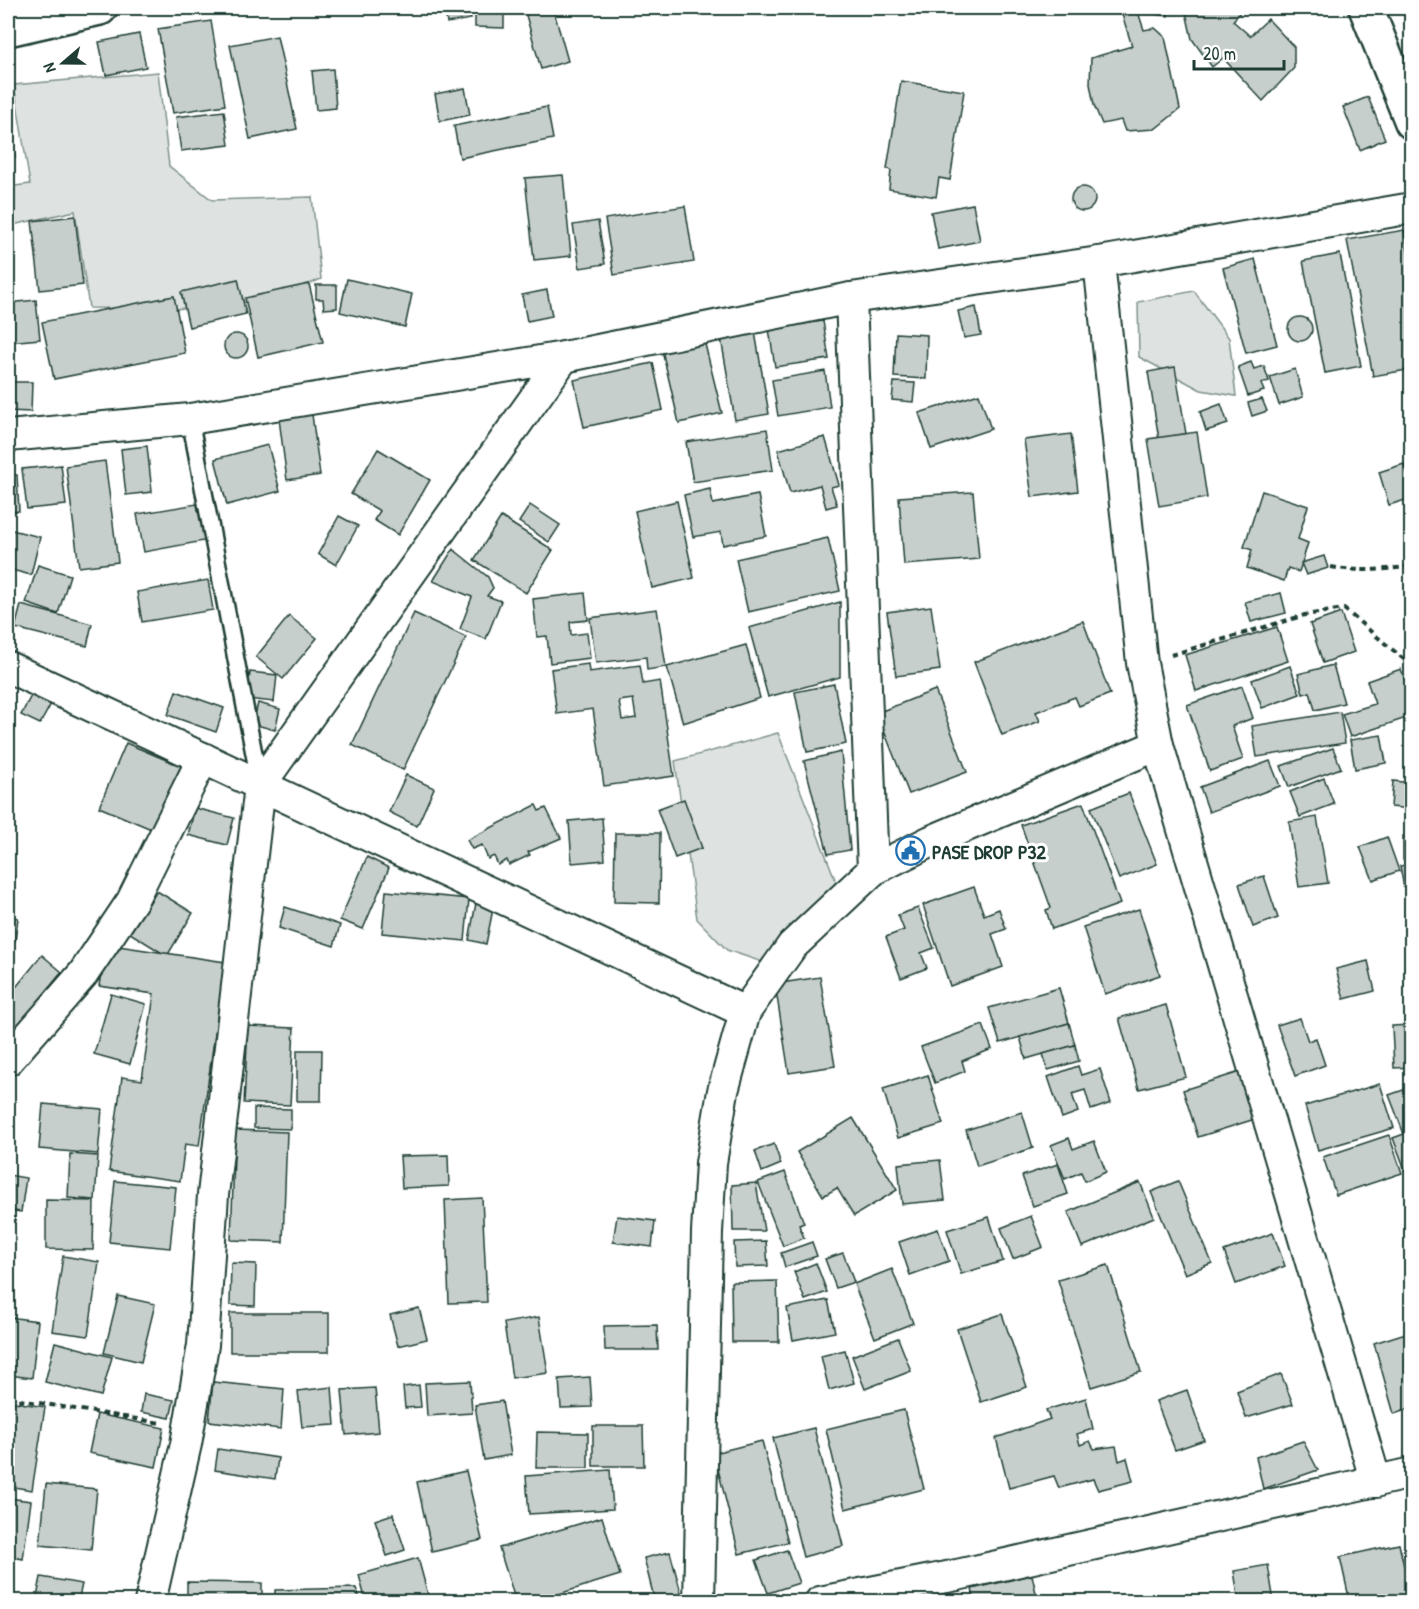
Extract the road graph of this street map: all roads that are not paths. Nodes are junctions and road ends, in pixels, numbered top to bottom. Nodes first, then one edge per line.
1 (100, 8) edge
2 (1366, 8) edge
3 (8, 29) edge
4 (1412, 123) edge
5 (1412, 208) edge
6 (1099, 262) junction
7 (851, 298) junction
8 (564, 357) junction
9 (190, 419) junction
10 (8, 436) edge
11 (8, 667) edge
12 (1158, 745) junction
13 (203, 759) junction
14 (260, 785) junction
15 (873, 870) junction
16 (745, 1012) junction
17 (8, 1060) edge
18 (1412, 1473) edge
19 (1376, 1482) junction
20 (150, 1602) edge
21 (699, 1602) edge
22 (820, 1602) edge

1 - 3 street
2 - 4 street
5 - 6 street
6 - 7 street
6 - 12 street
7 - 8 street
7 - 15 street
8 - 9 street
8 - 14 street
9 - 10 street
9 - 14 lane
11 - 13 street
12 - 15 street
12 - 19 street
13 - 14 street
13 - 17 street
14 - 16 street
14 - 20 street
15 - 16 street
16 - 21 street
18 - 19 street
19 - 22 street

